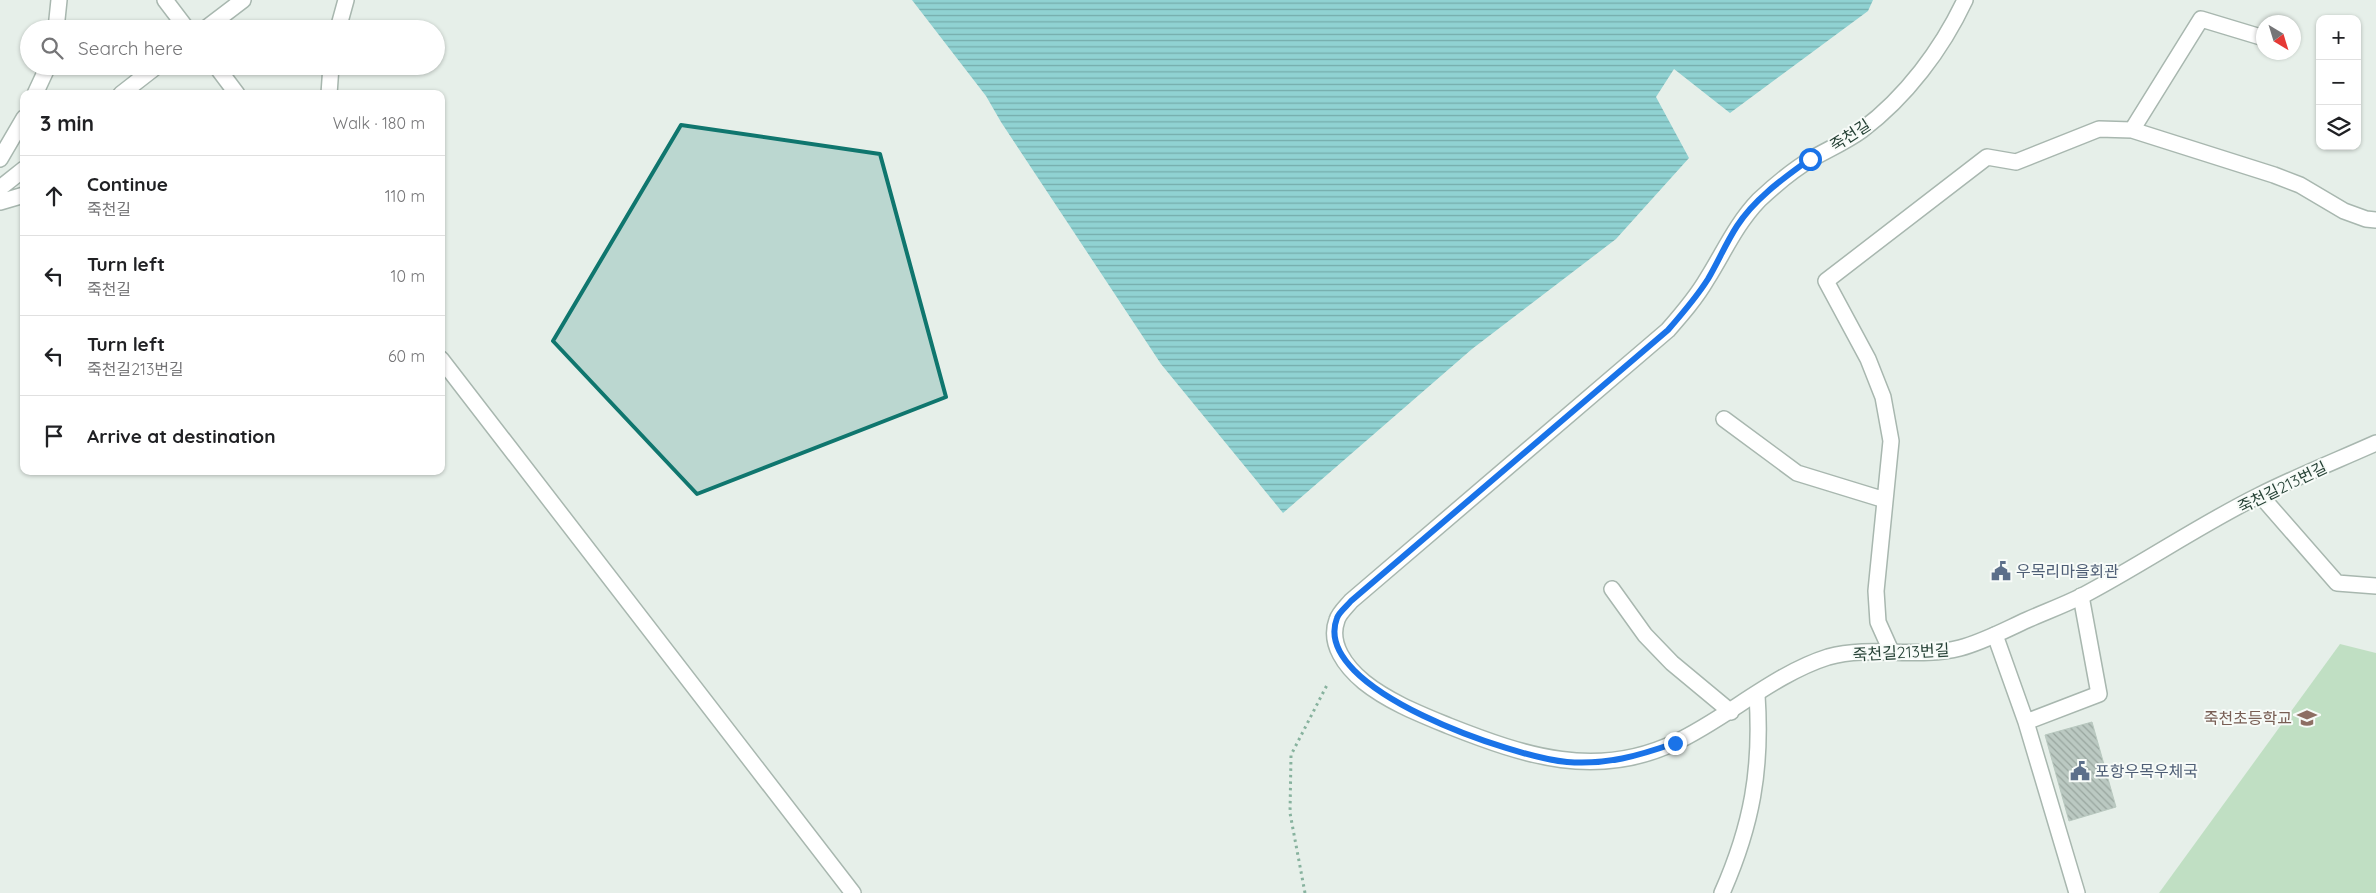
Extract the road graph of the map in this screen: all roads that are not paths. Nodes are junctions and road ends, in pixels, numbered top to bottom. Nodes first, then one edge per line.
1 (59, 0) edge
2 (165, 0) edge
3 (242, 0) edge
4 (346, 0) edge
5 (1964, 0) edge
6 (57, 20) edge
7 (180, 20) edge
8 (216, 20) edge
9 (340, 20) edge
10 (2256, 36) edge
11 (44, 75) edge
12 (145, 75) edge
13 (223, 75) edge
14 (331, 75) edge
15 (37, 90) edge
16 (126, 90) edge
17 (234, 90) edge
18 (329, 90) edge
19 (20, 125) edge
20 (2132, 130) junction
21 (0, 159) edge
22 (20, 172) edge
23 (0, 188) edge
24 (20, 196) edge
25 (0, 202) edge
26 (2376, 220) edge
27 (445, 363) edge
28 (1724, 418) dead end
29 (2376, 443) edge
30 (2260, 495) junction
31 (1885, 500) junction
32 (2376, 586) edge
33 (1612, 588) dead end
34 (2081, 596) junction
35 (1995, 635) junction
36 (1892, 650) junction
37 (1341, 657) joint
38 (1757, 694) junction
39 (1731, 712) junction
40 (2026, 722) junction
41 (853, 893) edge
42 (1722, 893) edge
43 (2077, 893) edge

1 - 6 street
2 - 7 street
3 - 8 street
4 - 9 street
5 - 37 street, 죽천길
10 - 20 street
11 - 15 street
12 - 16 street
13 - 17 street
14 - 18 street
19 - 21 street
20 - 26 street
20 - 31 street
22 - 23 street
24 - 25 street
27 - 41 street
28 - 31 street
29 - 30 street, 죽천길213번길
30 - 32 street
30 - 34 street, 죽천길213번길
31 - 36 street
33 - 39 street
34 - 35 street, 죽천길213번길
34 - 40 street
35 - 36 street, 죽천길213번길
35 - 40 street
36 - 38 street, 죽천길213번길
37 - 39 street, 죽천길213번길
38 - 39 street, 죽천길213번길
38 - 42 street
40 - 43 street

